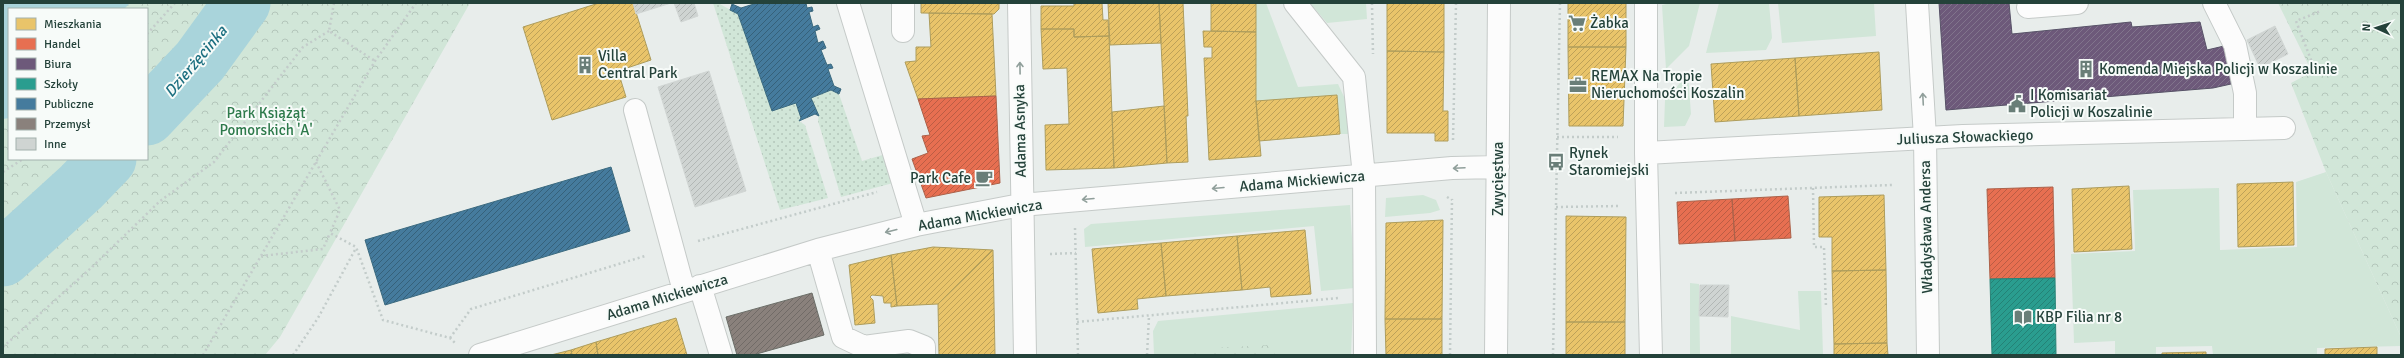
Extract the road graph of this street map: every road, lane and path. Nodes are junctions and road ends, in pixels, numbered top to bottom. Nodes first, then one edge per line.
1 (175, 3) edge
2 (334, 3) edge
3 (416, 3) edge
4 (848, 3) edge
5 (903, 3) edge
6 (1019, 3) edge
7 (1295, 3) edge
8 (1372, 3) edge
9 (1499, 3) edge
10 (1560, 3) edge
11 (1646, 3) edge
12 (1917, 3) edge
13 (2077, 3) edge
14 (2214, 3) edge
15 (2028, 7) dead end
16 (2321, 11) dead end
17 (329, 31) junction
18 (903, 31) dead end
19 (148, 33) edge
20 (1373, 57) dead end
21 (375, 61) junction
22 (2314, 65) dead end
23 (635, 110) dead end
24 (2284, 128) dead end
25 (2245, 129) junction
26 (1557, 137) junction
27 (1925, 138) junction
28 (1646, 145) junction
29 (21, 160) edge
30 (316, 162) junction
31 (1498, 167) junction
32 (3, 172) edge
33 (1364, 176) junction
34 (1892, 185) dead end
35 (1813, 188) junction
36 (1440, 193) dead end
37 (1452, 200) dead end
38 (1021, 205) junction
39 (1647, 206) junction
40 (1556, 207) junction
41 (916, 225) junction
42 (1075, 227) dead end
43 (330, 233) junction
44 (356, 247) junction
45 (818, 250) junction
46 (261, 256) junction
47 (692, 289) junction
48 (1364, 296) junction
49 (1826, 308) dead end
50 (1149, 316) junction
51 (1077, 322) junction
52 (3, 347) edge
53 (470, 352) edge
54 (203, 355) edge
55 (293, 355) edge
56 (721, 355) edge
57 (924, 355) edge
58 (1025, 355) edge
59 (1078, 355) edge
60 (1147, 355) edge
61 (1365, 355) edge
62 (1496, 355) edge
63 (1553, 355) edge
64 (1651, 355) edge
65 (1928, 355) edge

1 - 19 path
2 - 17 path
3 - 21 path
4 - 41 street
5 - 18 street
38 -> 6 street, Adama Asnyka
7 - 33 street
8 - 20 path
9 - 31 street, Zwycięstwa
10 - 26 path
11 - 28 street
27 -> 12 street, Władysława Andersa
13 - 15 street
14 - 25 street
16 - 22 path
17 - 21 path
17 - 52 path
21 - 30 path
23 - 47 street
24 - 25 street, Juliusza Słowackiego
25 - 27 street, Juliusza Słowackiego
26 - 28 path
26 - 40 path
27 - 28 street, Juliusza Słowackiego
27 - 65 street, Władysława Andersa
28 - 39 street
29 - 32 path
30 - 43 path
30 - 46 path
31 -> 33 street, Adama Mickiewicza
31 - 62 street, Zwycięstwa
33 -> 38 street, Adama Mickiewicza
33 - 48 street
34 - 35 path
35 - 39 path
35 - 49 path
36 - 37 path
38 - 41 street, Adama Mickiewicza
38 - 58 street, Adama Asnyka
39 - 40 path
39 - 64 street
40 - 63 path
41 -> 45 street, Adama Mickiewicza
42 - 51 path
43 - 44 path
43 - 46 path
44 - 53 path
44 - 55 path
45 - 47 street, Adama Mickiewicza
45 - 57 street
46 - 54 path
47 - 53 street, Adama Mickiewicza
47 - 56 street
48 - 50 path
48 - 61 street
50 - 51 path
50 - 60 path
51 - 59 path

